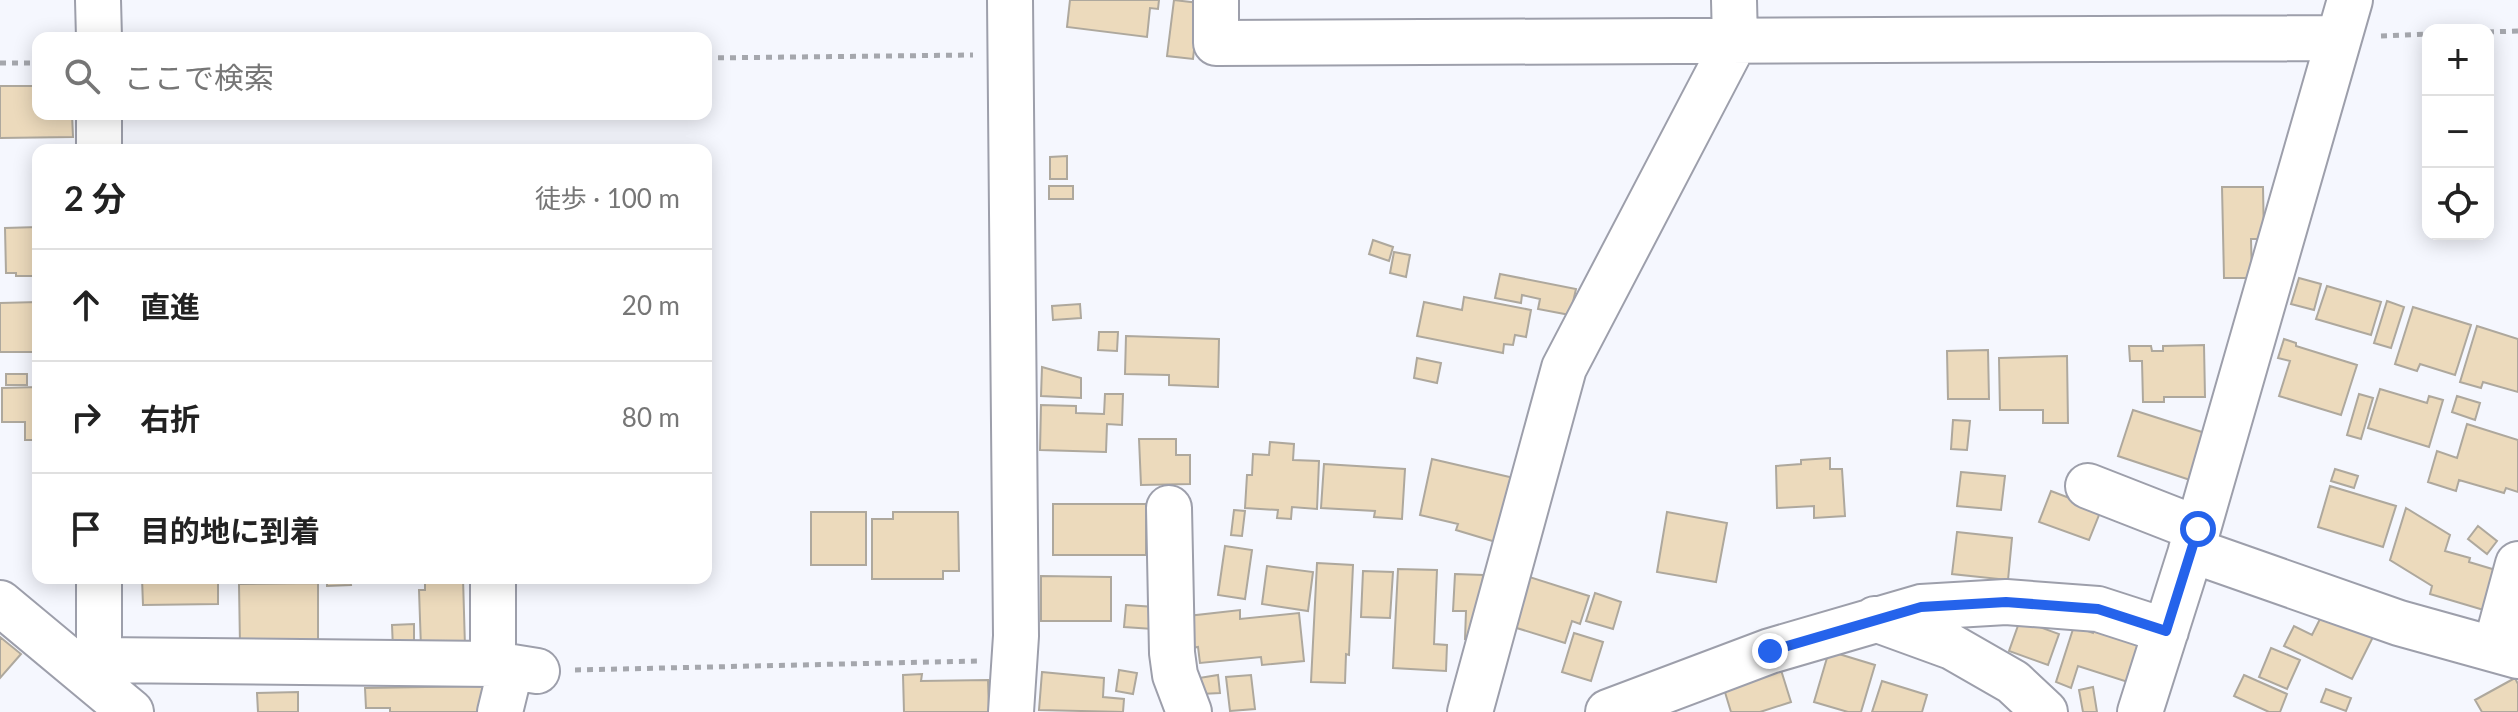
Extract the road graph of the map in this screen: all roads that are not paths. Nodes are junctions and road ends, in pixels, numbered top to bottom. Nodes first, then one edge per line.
1 (98, 0) edge
2 (1010, 0) edge
3 (1216, 0) edge
4 (2345, 19) edge
5 (1734, 20) edge
6 (99, 32) edge
7 (99, 120) edge
8 (99, 144) edge
9 (2088, 486) dead end
10 (1169, 508) dead end
11 (2194, 540) junction
12 (2518, 564) edge
13 (99, 584) edge
14 (494, 584) edge
15 (0, 603) edge
16 (1875, 619) junction
17 (2166, 631) junction
18 (2506, 652) edge
19 (514, 668) junction
20 (95, 669) junction
21 (131, 712) edge
22 (500, 712) edge
23 (1011, 712) edge
24 (1189, 712) edge
25 (1470, 712) edge
26 (1608, 712) edge
27 (2045, 712) edge
28 (2140, 712) edge

1 - 6 street
2 - 23 street
3 - 5 street
4 - 5 street
4 - 11 street
5 - 25 street
7 - 8 street
9 - 11 street
10 - 24 street
11 - 17 street
11 - 18 street
12 - 18 street
13 - 20 street
14 - 19 street
15 - 20 street
16 - 17 street
16 - 26 street
16 - 27 street
17 - 28 street
19 - 20 street
19 - 22 street
20 - 21 street

